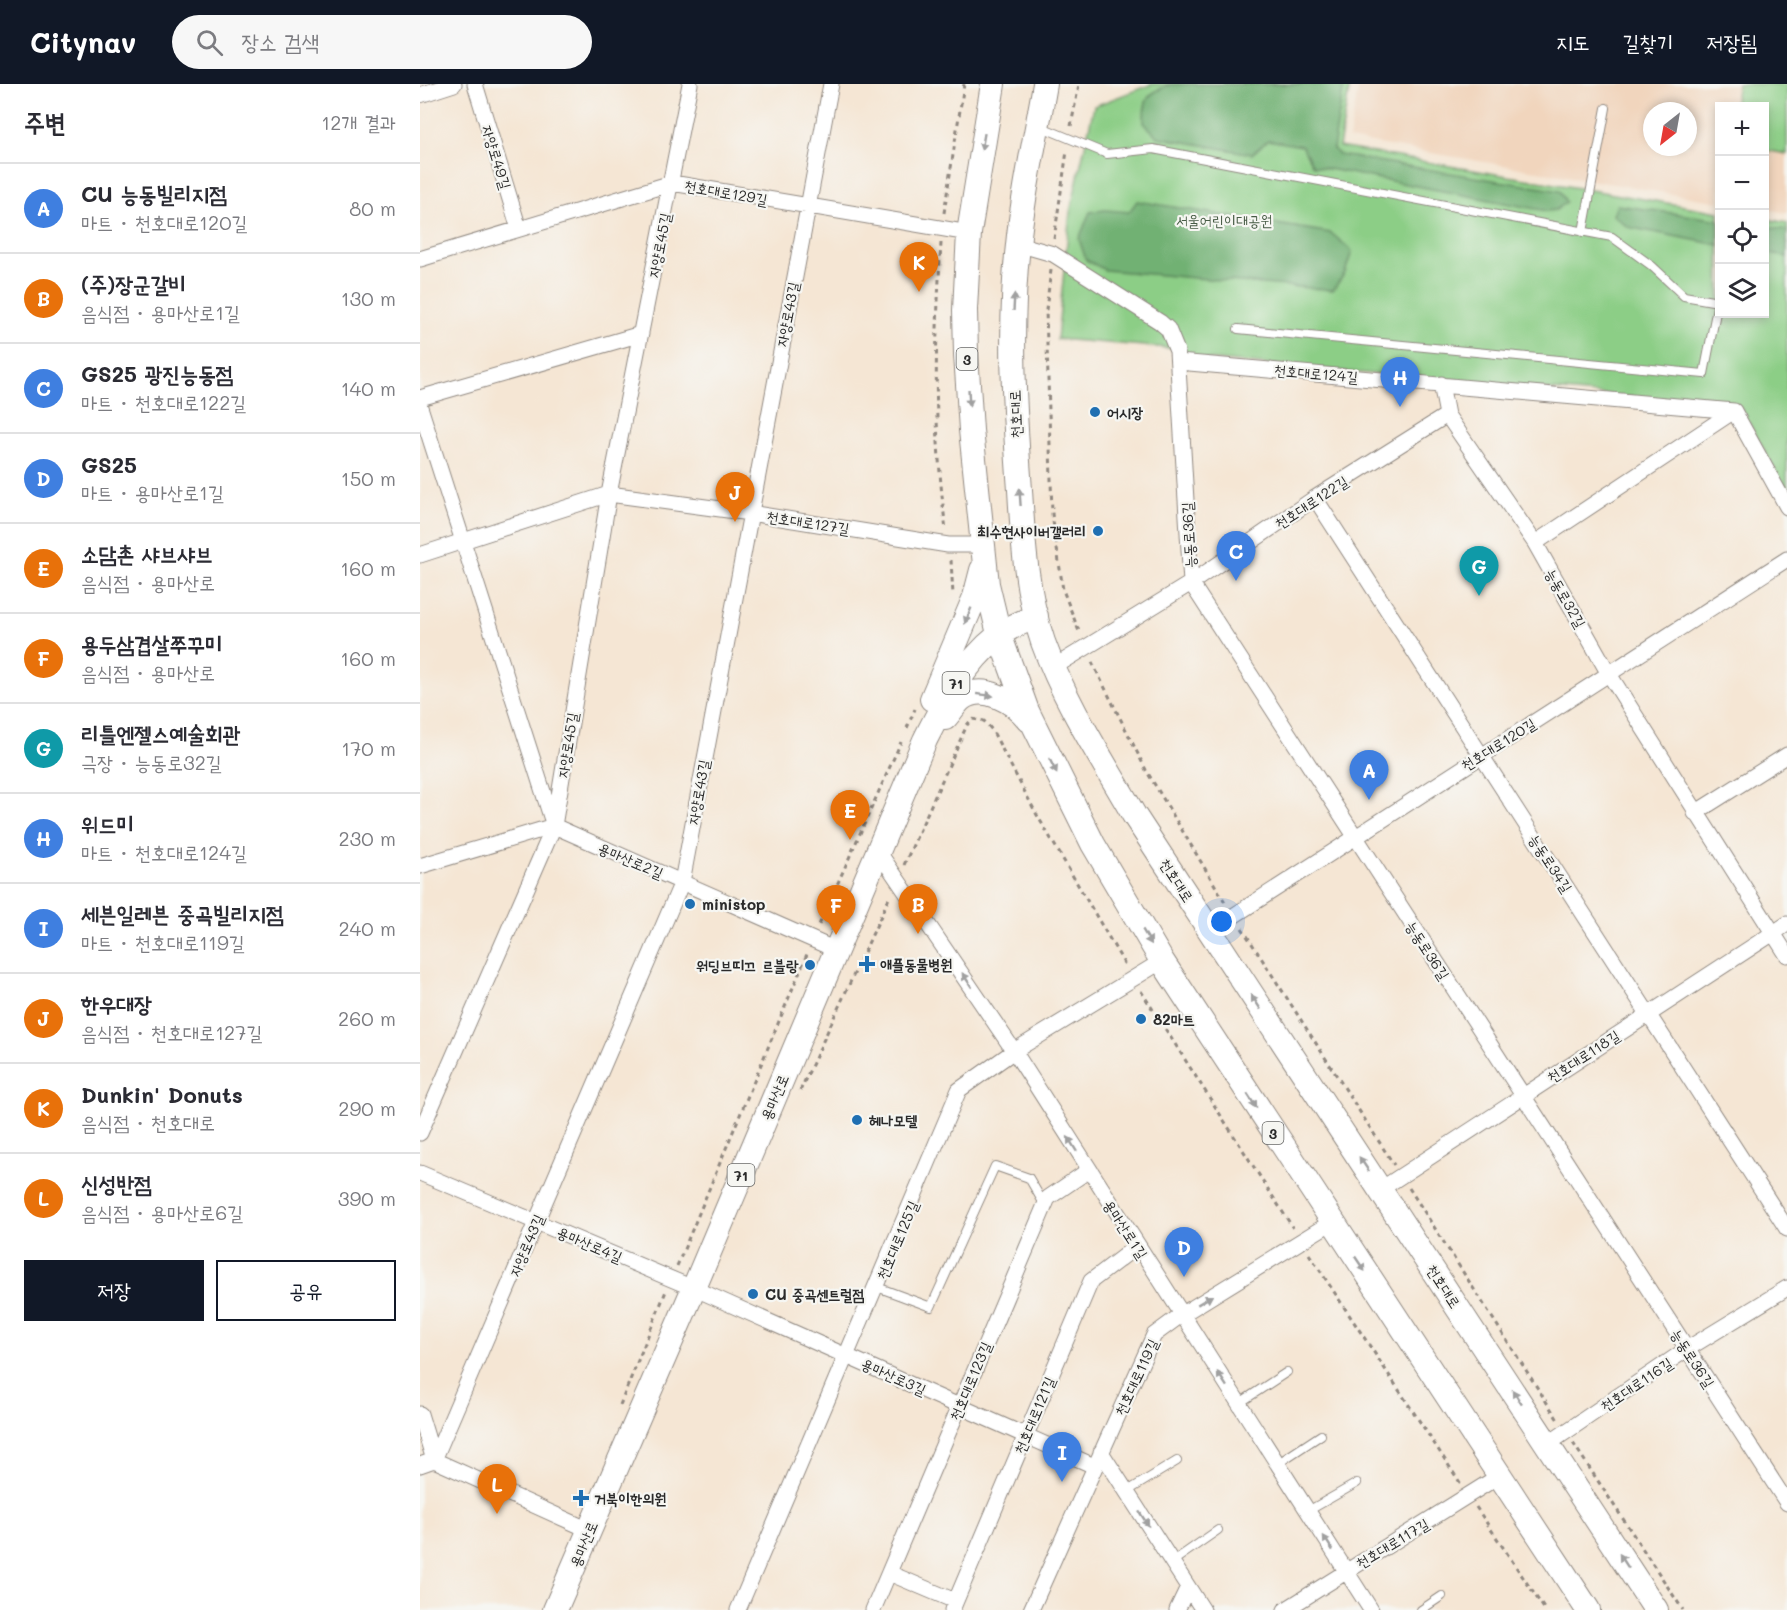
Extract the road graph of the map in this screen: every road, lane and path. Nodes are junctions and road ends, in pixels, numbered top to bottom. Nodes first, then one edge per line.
1 (454, 84) edge
2 (475, 84) edge
3 (690, 84) edge
4 (831, 84) edge
5 (964, 84) edge
6 (993, 84) edge
7 (1045, 84) edge
8 (420, 95) edge
9 (1606, 108) dead end
10 (1038, 125) junction
11 (672, 183) junction
12 (808, 206) junction
13 (519, 229) junction
14 (941, 230) junction
15 (1583, 232) junction
16 (969, 233) junction
17 (1018, 244) junction
18 (420, 259) edge
19 (1238, 328) dead end
20 (641, 334) junction
21 (1178, 362) junction
22 (1440, 384) junction
23 (420, 398) edge
24 (420, 407) edge
25 (1734, 411) junction
26 (1447, 415) junction
27 (609, 494) junction
28 (1316, 498) junction
29 (1787, 507) edge
30 (750, 513) junction
31 (462, 542) junction
32 (1535, 543) junction
33 (948, 545) junction
34 (983, 553) junction
35 (420, 555) edge
36 (1787, 559) edge
37 (1191, 583) junction
38 (952, 603) dead end
39 (1036, 616) junction
40 (999, 634) junction
41 (1054, 667) junction
42 (1609, 674) junction
43 (919, 702) dead end
44 (1034, 725) junction
45 (925, 740) junction
46 (1481, 755) junction
47 (1787, 755) edge
48 (1695, 813) junction
49 (554, 826) junction
50 (1354, 836) junction
51 (878, 851) junction
52 (420, 866) edge
53 (898, 879) junction
54 (682, 882) junction
55 (1787, 924) edge
56 (1210, 931) junction
57 (1773, 933) junction
58 (813, 940) junction
59 (836, 950) junction
60 (1787, 955) edge
61 (1162, 961) junction
62 (1133, 979) junction
63 (1648, 1014) junction
64 (1014, 1051) junction
65 (800, 1092) dead end
66 (1522, 1095) junction
67 (420, 1133) edge
68 (1089, 1170) junction
69 (420, 1173) edge
70 (1381, 1190) junction
71 (1045, 1206) junction
72 (536, 1222) junction
73 (1332, 1222) junction
74 (1787, 1229) edge
75 (1301, 1241) junction
76 (1137, 1246) junction
77 (671, 1279) junction
78 (877, 1287) junction
79 (694, 1288) junction
80 (1787, 1288) edge
81 (1181, 1315) junction
82 (1687, 1349) junction
83 (848, 1356) junction
84 (1287, 1372) dead end
85 (1238, 1404) junction
86 (960, 1406) junction
87 (617, 1412) dead end
88 (420, 1414) edge
89 (1026, 1435) junction
90 (1321, 1435) dead end
91 (1548, 1444) junction
92 (1097, 1459) junction
93 (1177, 1461) dead end
94 (427, 1462) edge
95 (1277, 1464) junction
96 (1500, 1476) junction
97 (1357, 1483) dead end
98 (1126, 1492) junction
99 (1469, 1496) junction
100 (1787, 1503) edge
101 (1308, 1511) junction
102 (589, 1530) junction
103 (1218, 1530) dead end
104 (1172, 1562) junction
105 (1346, 1571) junction
106 (889, 1573) junction
107 (1188, 1587) junction
108 (1442, 1596) dead end
109 (953, 1606) edge
110 (555, 1610) edge
111 (738, 1610) edge
112 (873, 1610) edge
113 (1031, 1610) edge
114 (1177, 1610) edge
115 (1203, 1610) edge
116 (1284, 1610) edge
117 (1371, 1610) edge
118 (1421, 1610) edge
119 (1545, 1610) edge
120 (1588, 1610) edge
121 (1656, 1610) edge

1 - 8 street
2 - 13 street, 자양로49길
3 - 11 street, 자양로45길
4 - 12 street, 자양로43길
5 - 14 path
6 -> 16 main road, 3
7 - 10 main road, 천호대로
9 - 15 lane
10 - 15 lane
10 - 17 main road, 천호대로
11 - 12 street, 천호대로129길
11 - 13 street, 천호대로129길
11 - 20 street, 자양로45길
12 - 14 street, 천호대로129길
12 - 30 street, 자양로43길
13 - 18 street, 천호대로129길
14 - 16 street, 천호대로129길
14 - 33 path
15 - 19 lane
16 -> 34 main road, 3
17 - 21 street
39 -> 17 main road, 천호대로
20 - 23 street
20 - 27 street, 자양로45길
21 - 22 street, 천호대로124길
21 - 37 street, 능동로36길
22 - 25 street, 천호대로124길
22 - 26 street, 능동로32길
24 - 31 street
25 - 29 street
25 - 32 street
26 - 28 street, 천호대로122길
26 - 32 street, 능동로32길
27 - 30 street, 천호대로127길
27 - 31 street, 천호대로127길
27 - 49 street, 자양로45길
28 - 37 street, 천호대로122길
28 - 46 street, 능동로34길
30 - 33 street, 천호대로127길
30 - 54 street, 자양로43길
31 - 35 street, 천호대로127길
31 - 49 street
32 - 42 street, 능동로32길
33 - 34 street, 천호대로127길
33 - 38 path
34 - 40 main road, 3
34 -> 45 main road
36 - 42 street, 천호대로120길
37 - 41 street, 천호대로122길
37 - 50 street, 능동로36길
39 - 40 main road, 용마산로 / 71
39 - 41 main road, 천호대로
40 - 44 main road, 3
40 - 45 main road, 용마산로 / 71
41 - 56 main road, 천호대로
42 - 46 street, 천호대로120길
42 - 48 street, 능동로32길
43 - 58 path
45 -> 44 main road
44 -> 61 main road, 3
45 - 51 main road, 용마산로 / 71
46 - 50 street, 천호대로120길
46 - 63 street, 능동로34길
47 - 48 street
48 - 57 street, 능동로32길
49 - 52 street
49 - 54 street, 용마산로2길
49 - 67 street, 자양로45길
50 - 56 street, 천호대로120길
50 - 66 street, 능동로36길
51 - 53 street, 용마산로1길
51 - 59 main road, 용마산로 / 71
53 - 62 path
64 -> 53 street, 용마산로1길
53 - 65 path
54 - 58 street, 용마산로2길
54 - 72 street, 자양로43길
55 - 57 street, 천호대로118길
70 -> 56 main road, 천호대로
57 - 60 street, 능동로32길
57 - 63 street, 천호대로118길
58 - 59 street, 용마산로2길
58 - 77 path
59 - 79 main road, 용마산로 / 71
61 - 62 street, 천호대로125길
61 -> 73 main road, 3
62 - 64 street, 천호대로125길
62 - 75 path
63 - 66 street, 천호대로118길
63 - 74 street, 능동로34길
68 -> 64 street, 용마산로1길
64 - 78 street, 천호대로125길
66 - 70 street, 천호대로118길
66 - 82 street, 능동로36길
68 - 71 street, 천호대로123길
68 - 76 street, 용마산로1길
69 - 72 street, 용마산로4길
91 -> 70 main road, 천호대로
71 - 78 lane
71 - 86 street, 천호대로123길
72 - 77 street, 용마산로4길
72 - 94 street, 자양로43길
73 - 75 street, 천호대로119길
73 -> 96 main road, 3
81 -> 75 street, 천호대로119길
75 - 99 path
76 - 81 street, 용마산로1길
76 - 89 street, 천호대로121길
77 - 79 street, 용마산로4길
77 - 87 path
78 - 83 street, 천호대로125길
79 - 83 street, 용마산로3길
79 - 102 main road, 용마산로 / 71
80 - 82 street, 천호대로116길
85 -> 81 street, 용마산로1길
81 - 92 street, 천호대로119길
82 - 91 street, 천호대로116길
82 - 100 street, 능동로36길
83 - 86 street, 용마산로3길
83 - 111 street, 천호대로125길
84 - 85 lane
85 - 95 street, 용마산로1길
86 - 89 street, 용마산로3길
86 - 106 street, 천호대로123길
88 - 94 street
89 - 92 street, 용마산로3길
89 - 109 street, 천호대로121길
90 - 95 lane
121 -> 91 main road, 천호대로
92 - 98 street
92 - 113 street, 천호대로119길
93 - 98 lane
94 - 102 street
95 - 101 street, 용마산로1길
96 - 99 street, 천호대로117길
96 - 120 main road, 3
97 - 101 lane
98 -> 104 street
99 - 105 street, 천호대로117길
99 - 119 path
105 -> 101 street, 용마산로1길
102 - 110 main road, 용마산로 / 71
103 - 104 lane
104 - 107 street
105 - 116 street, 천호대로117길
105 - 117 street, 용마산로1길
106 - 109 street, 천호대로121길
106 - 112 street, 천호대로123길
107 - 114 street
107 - 115 street
108 - 118 lane

